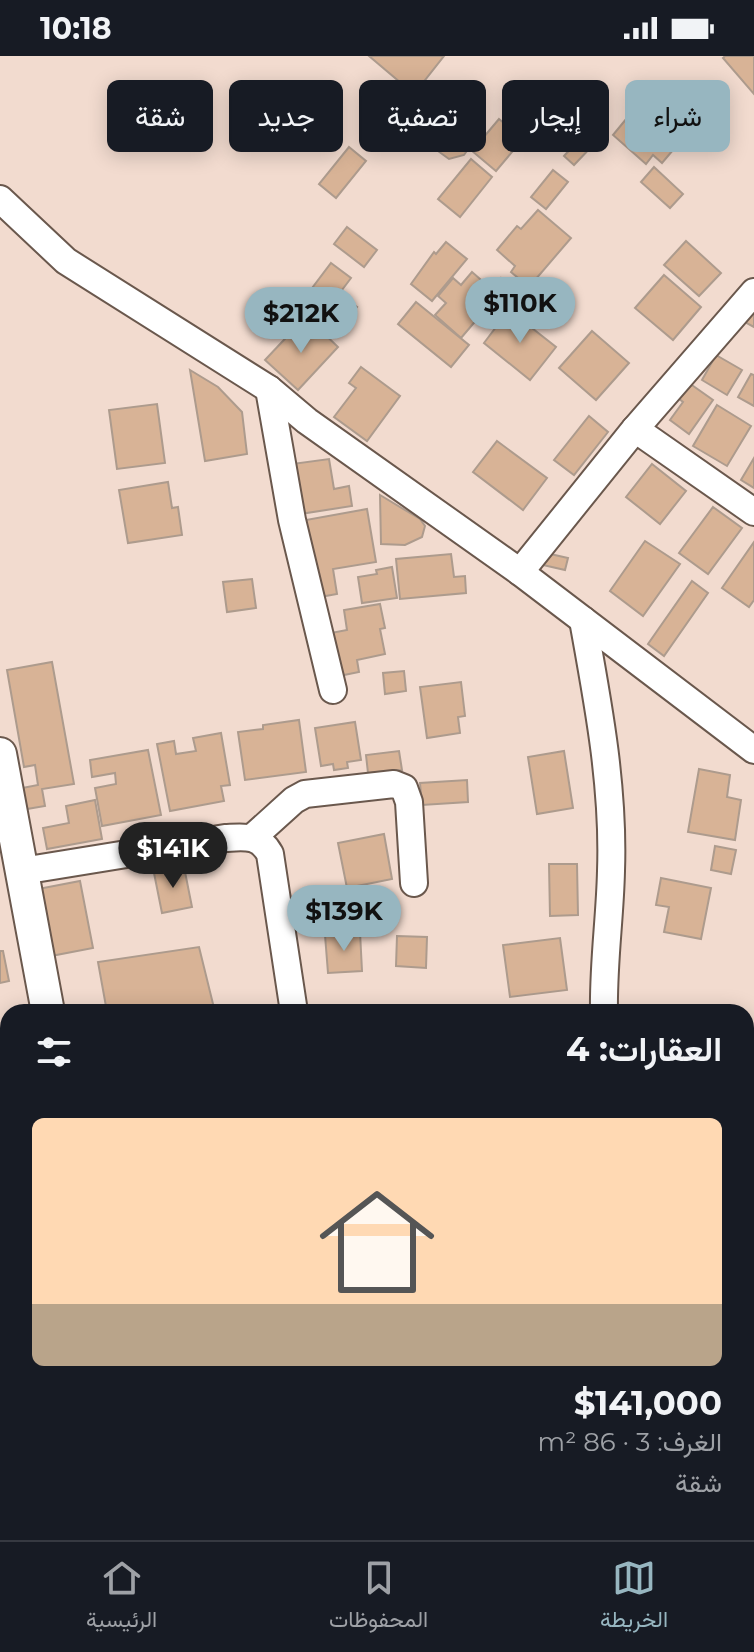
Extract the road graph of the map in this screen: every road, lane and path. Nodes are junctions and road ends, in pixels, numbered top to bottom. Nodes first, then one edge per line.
1 (0, 199) edge
2 (754, 292) edge
3 (269, 389) junction
4 (635, 429) junction
5 (754, 512) edge
6 (520, 572) junction
7 (583, 620) junction
8 (333, 690) dead end
9 (754, 750) edge
10 (0, 754) edge
11 (253, 837) junction
12 (22, 871) junction
13 (414, 883) dead end
14 (47, 1004) edge
15 (293, 1004) edge
16 (604, 1004) edge

1 - 3 street
2 - 4 street
3 - 6 street
3 - 8 street
4 - 5 street
4 - 6 street
6 - 7 street
7 - 9 street
7 - 16 street
10 - 12 street
11 - 12 street
11 - 13 street
11 - 15 street
12 - 14 street

